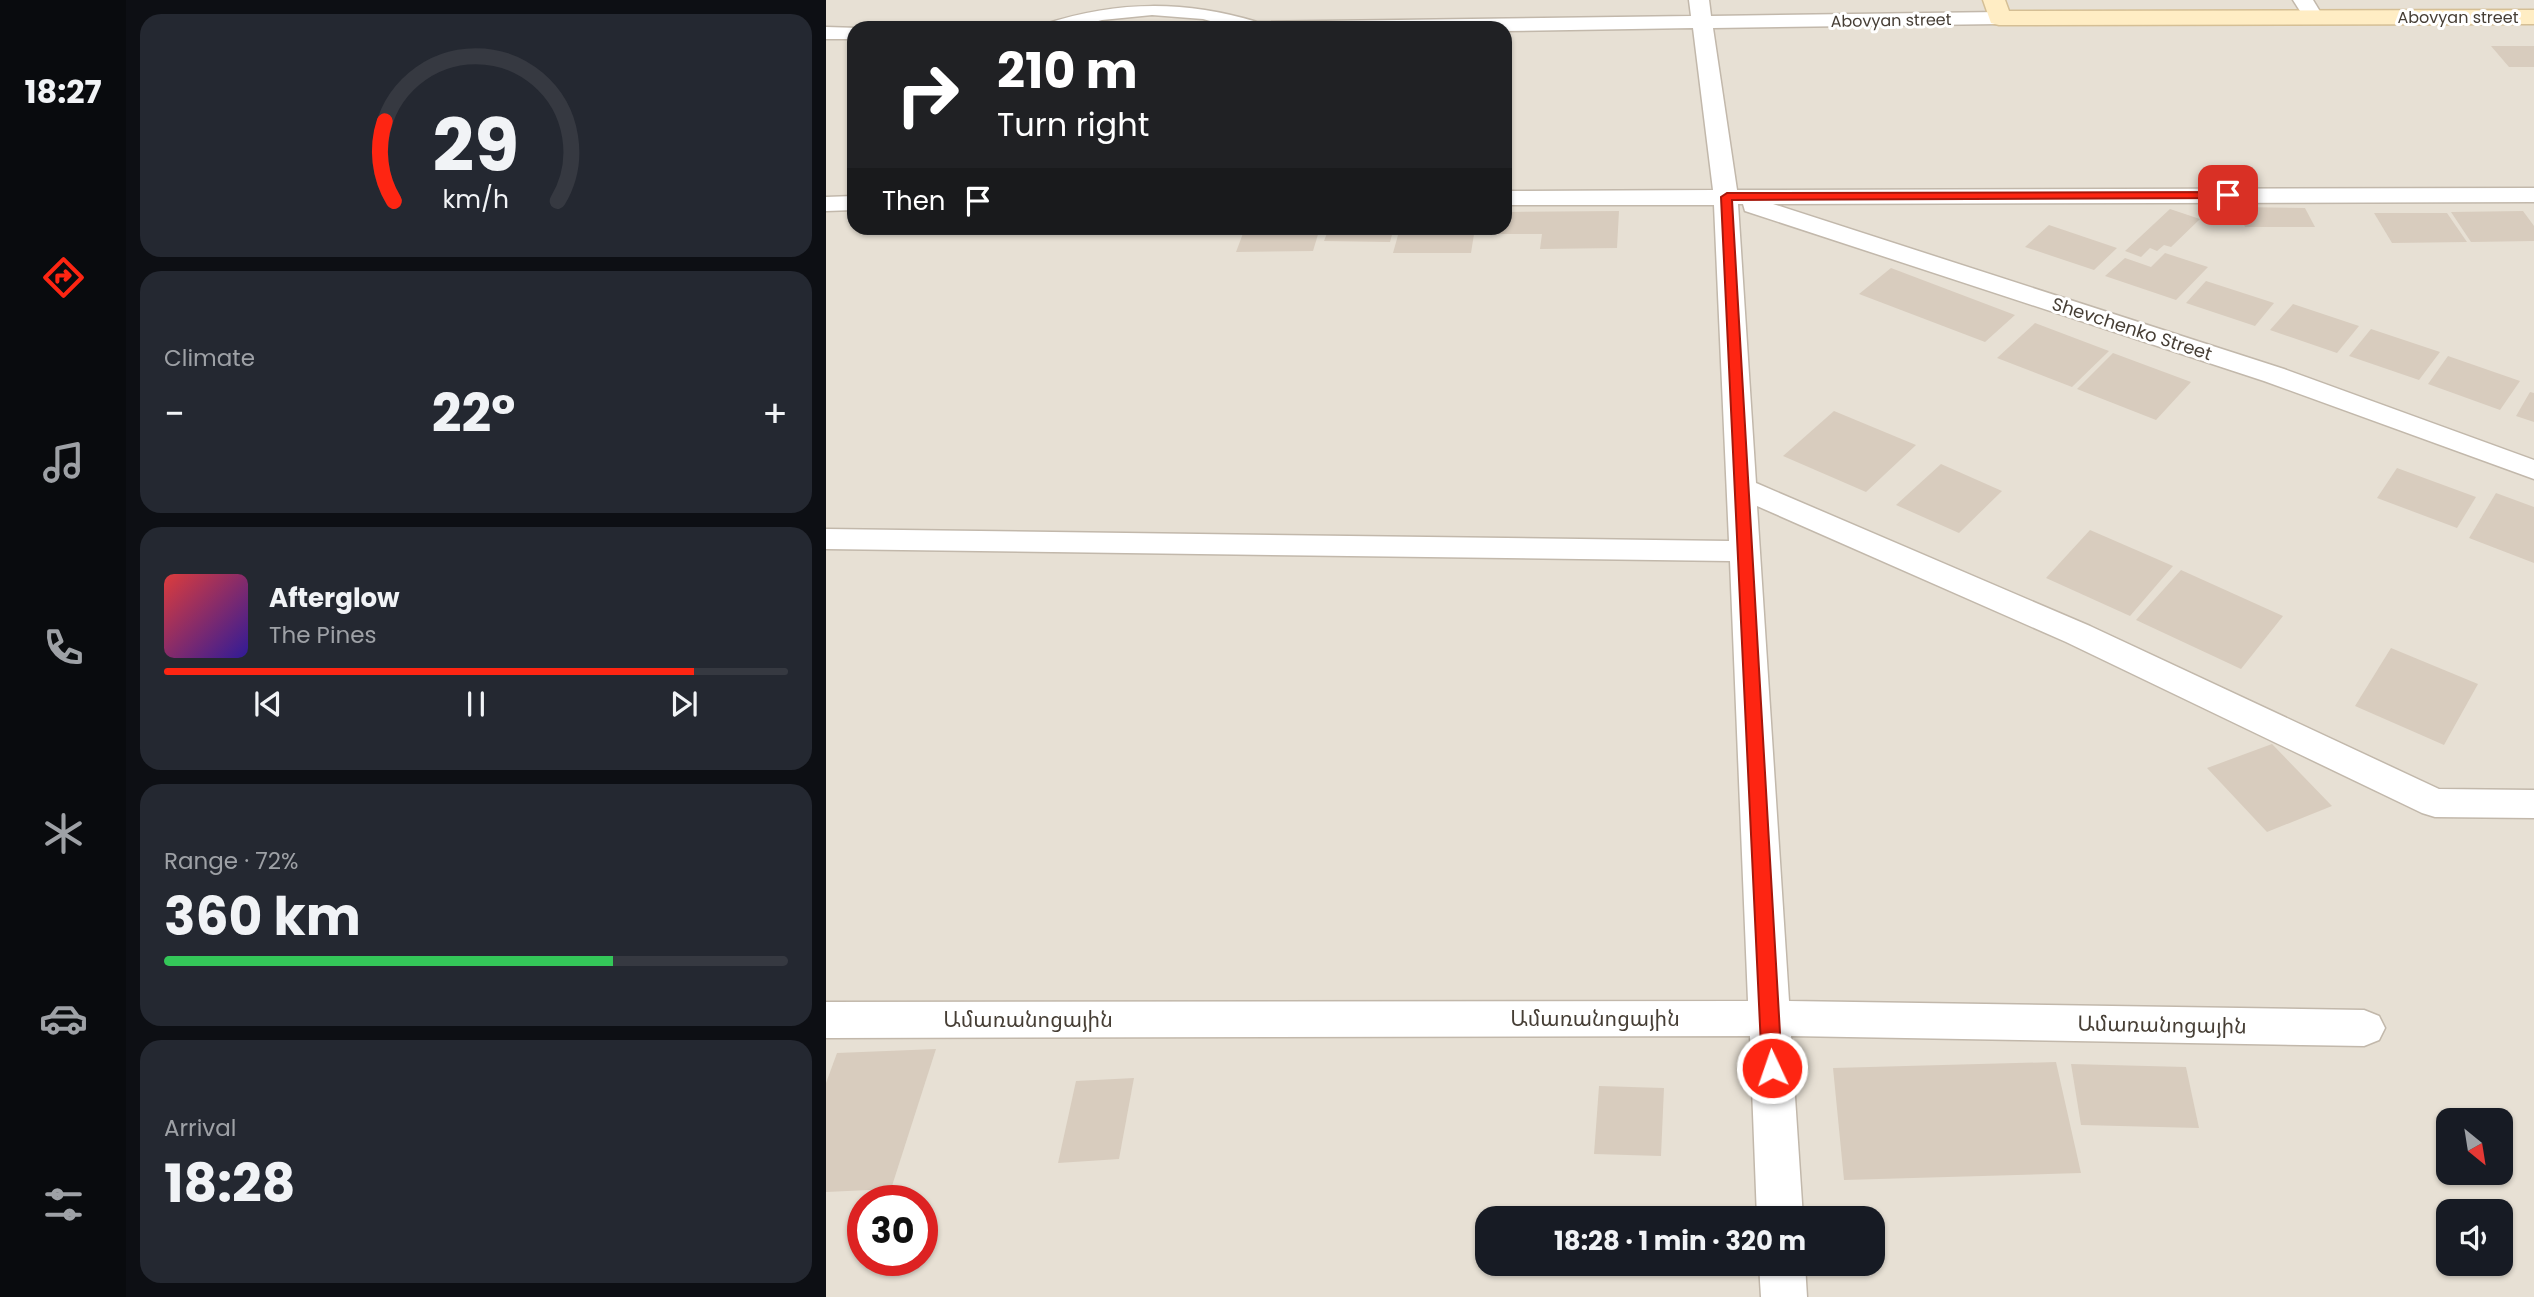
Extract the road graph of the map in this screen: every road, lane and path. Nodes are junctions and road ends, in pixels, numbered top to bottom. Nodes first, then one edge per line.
1 (1866, 0) edge
2 (1996, 9) edge
3 (2308, 9) edge
4 (1700, 11) edge
5 (2534, 17) edge
6 (1954, 19) junction
7 (1072, 21) edge
8 (1237, 21) edge
9 (1449, 21) edge
10 (826, 33) edge
11 (847, 33) edge
12 (2534, 195) edge
13 (1727, 197) junction
14 (1512, 198) edge
15 (847, 203) edge
16 (826, 204) edge
17 (2534, 470) edge
18 (1742, 488) junction
19 (826, 540) edge
20 (1745, 551) junction
21 (2534, 804) edge
22 (1769, 1018) junction
23 (826, 1020) edge
24 (2364, 1028) dead end
25 (1779, 1206) edge
26 (1783, 1276) edge
27 (1784, 1297) edge

1 - 6 street
2 - 3 main road, Abovyan street
2 - 6 street, Abovyan street
3 - 5 main road, Abovyan street
4 - 6 street, Abovyan street
4 - 9 street, Abovyan street
4 - 13 street
7 - 8 street
10 - 11 street
12 - 13 street
13 - 14 street
13 - 17 street, Shevchenko Street
13 - 18 street
15 - 16 street
18 - 20 street
18 - 21 street
19 - 20 street
20 - 22 street
22 - 23 street, Ամառանոցային
22 - 24 street, Ամառանոցային
22 - 25 street
26 - 27 street

